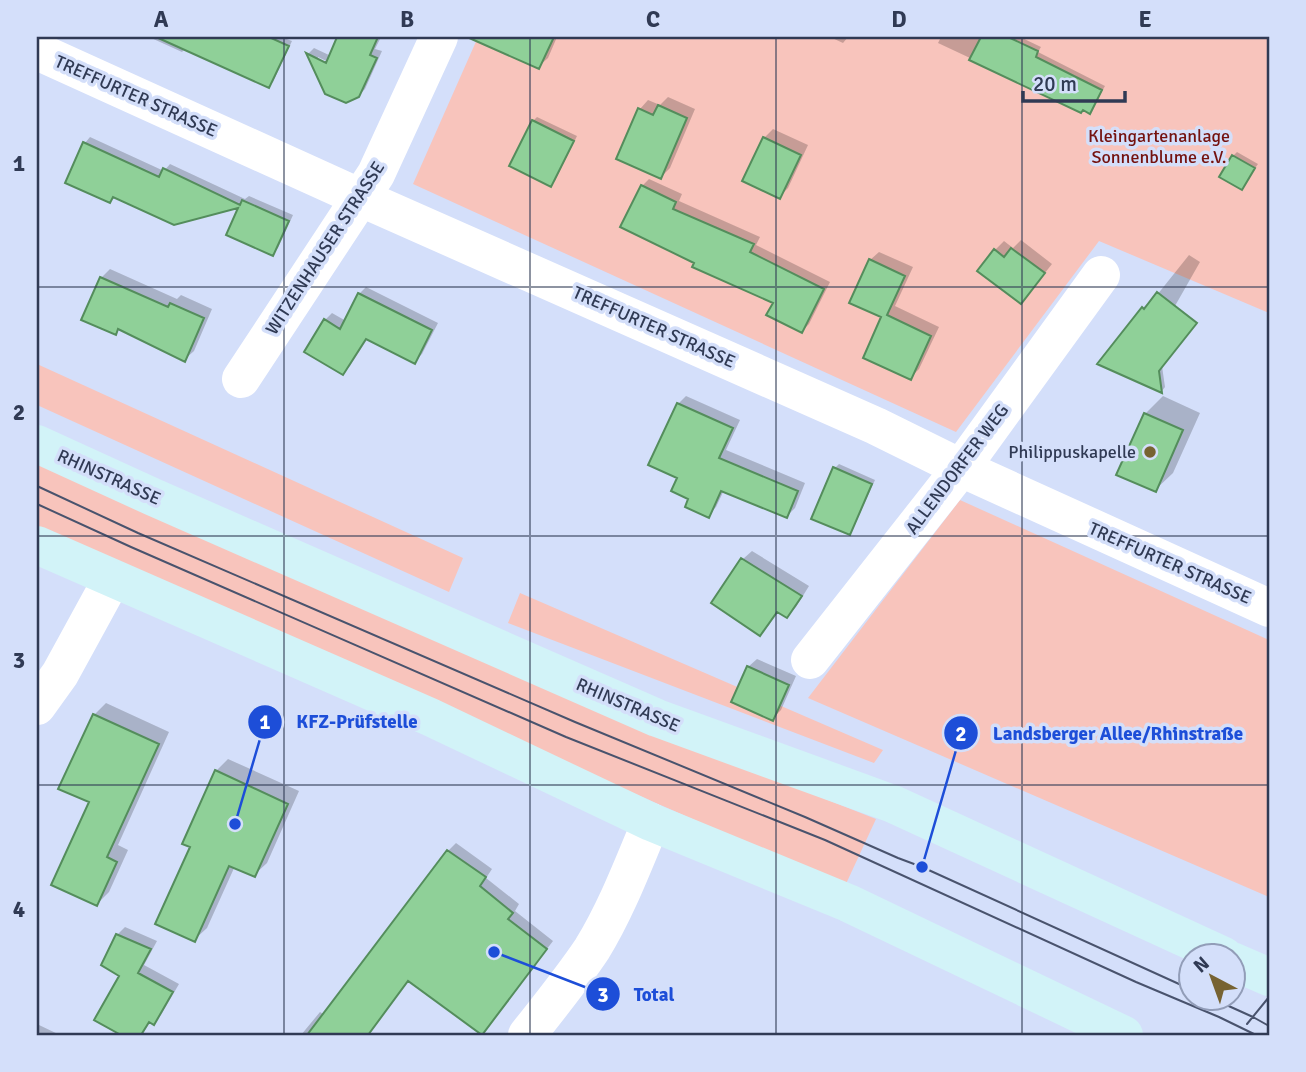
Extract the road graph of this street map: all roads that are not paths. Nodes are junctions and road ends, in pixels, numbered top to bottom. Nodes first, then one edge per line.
1 (439, 37) edge
2 (37, 51) edge
3 (359, 197) junction
4 (1101, 275) dead end
5 (241, 379) dead end
6 (37, 444) edge
7 (961, 468) junction
8 (37, 545) edge
9 (112, 579) junction
10 (1269, 608) edge
11 (810, 660) dead end
12 (37, 706) edge
13 (651, 822) junction
14 (1192, 942) edge
15 (1246, 967) edge
16 (1269, 977) edge
17 (527, 1035) edge
18 (1124, 1035) edge

1 - 3 street, WITZENHAUSER STRASSE
2 - 3 street, TREFFURTER STRASSE
3 - 5 street, WITZENHAUSER STRASSE
3 - 7 street, TREFFURTER STRASSE
4 - 7 street, ALLENDORFER WEG
6 - 14 main road, RHINSTRASSE
7 - 10 street, TREFFURTER STRASSE
7 - 11 street, ALLENDORFER WEG
8 - 9 main road
9 - 12 street
9 - 13 main road
13 - 17 street
13 - 18 main road
15 - 16 main road

